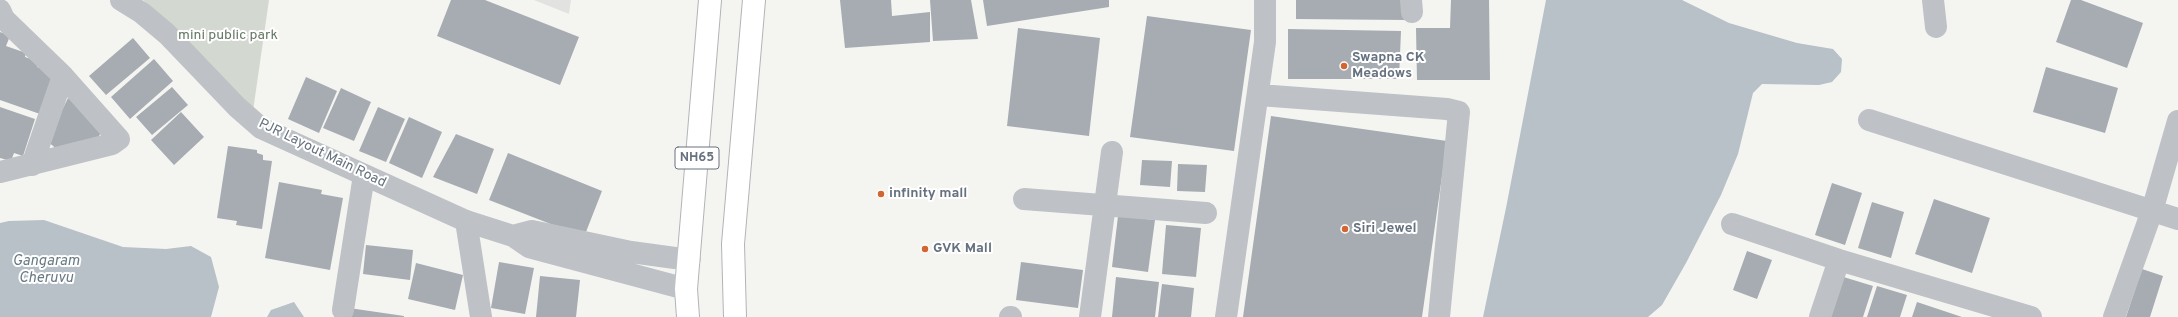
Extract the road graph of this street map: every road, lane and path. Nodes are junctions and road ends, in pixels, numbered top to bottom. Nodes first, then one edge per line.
1 (121, 0) edge
2 (710, 0) edge
3 (754, 0) edge
4 (1265, 0) edge
5 (1933, 0) edge
6 (0, 10) edge
7 (1936, 27) dead end
8 (63, 76) junction
9 (1259, 95) junction
10 (1869, 120) dead end
11 (2178, 121) edge
12 (1112, 152) dead end
13 (32, 165) junction
14 (0, 172) edge
15 (364, 175) junction
16 (1024, 199) dead end
17 (1105, 206) junction
18 (2152, 211) junction
19 (1206, 213) dead end
20 (2178, 219) edge
21 (466, 221) junction
22 (1732, 224) dead end
23 (513, 236) junction
24 (690, 258) junction
25 (1839, 260) junction
26 (686, 289) junction
27 (342, 310) dead end
28 (481, 317) edge
29 (688, 317) edge
30 (735, 317) edge
31 (1090, 317) edge
32 (1226, 317) edge
33 (1439, 317) edge
34 (1820, 317) edge
35 (2031, 317) edge
36 (2114, 317) edge

1 - 15 street, PJR Layout Main Road
2 - 24 highway, NH65
3 - 30 highway, NH65
4 - 9 street
5 - 7 street
6 - 8 street
8 - 13 street
8 - 13 street
9 - 32 street
9 - 33 street
10 - 18 street
11 - 18 street
12 - 17 street
13 - 14 street
15 - 21 street, PJR Layout Main Road
15 - 27 street
16 - 17 street
17 - 19 street
17 - 31 street
18 - 20 street
18 - 36 street
21 - 23 street, PJR Layout Main Road
21 - 28 street
22 - 25 street
23 - 24 street
23 - 26 street, PJR Layout Main Road
24 - 26 highway, NH65
25 - 34 street
25 - 35 street
26 - 29 highway, NH65

